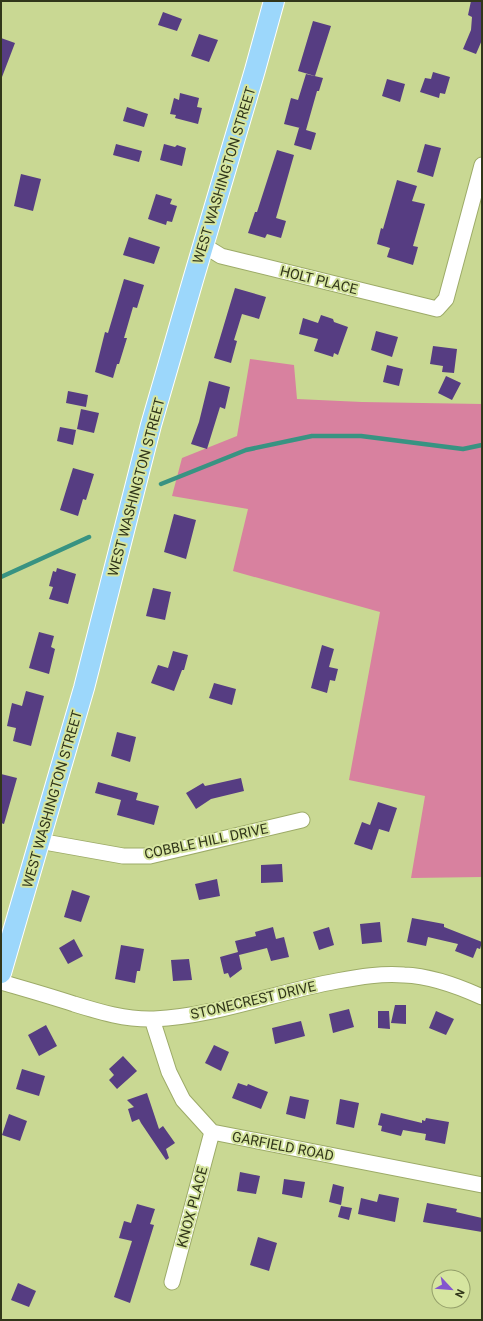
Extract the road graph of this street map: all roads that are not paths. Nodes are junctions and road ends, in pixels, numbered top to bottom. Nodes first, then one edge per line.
1 (274, 1) edge
2 (482, 166) edge
3 (203, 245) junction
4 (302, 820) dead end
5 (40, 841) junction
6 (1, 973) edge
7 (1, 982) edge
8 (482, 997) edge
9 (152, 1019) junction
10 (212, 1132) junction
11 (482, 1185) edge
12 (172, 1282) dead end

1 - 3 main road, WEST WASHINGTON STREET
2 - 3 street, HOLT PLACE
3 - 5 main road, WEST WASHINGTON STREET
4 - 5 street, COBBLE HILL DRIVE
5 - 6 main road, WEST WASHINGTON STREET
7 - 9 street, STONECREST DRIVE
8 - 9 street, STONECREST DRIVE
9 - 10 street, GARFIELD ROAD
10 - 11 street, GARFIELD ROAD
10 - 12 street, KNOX PLACE

